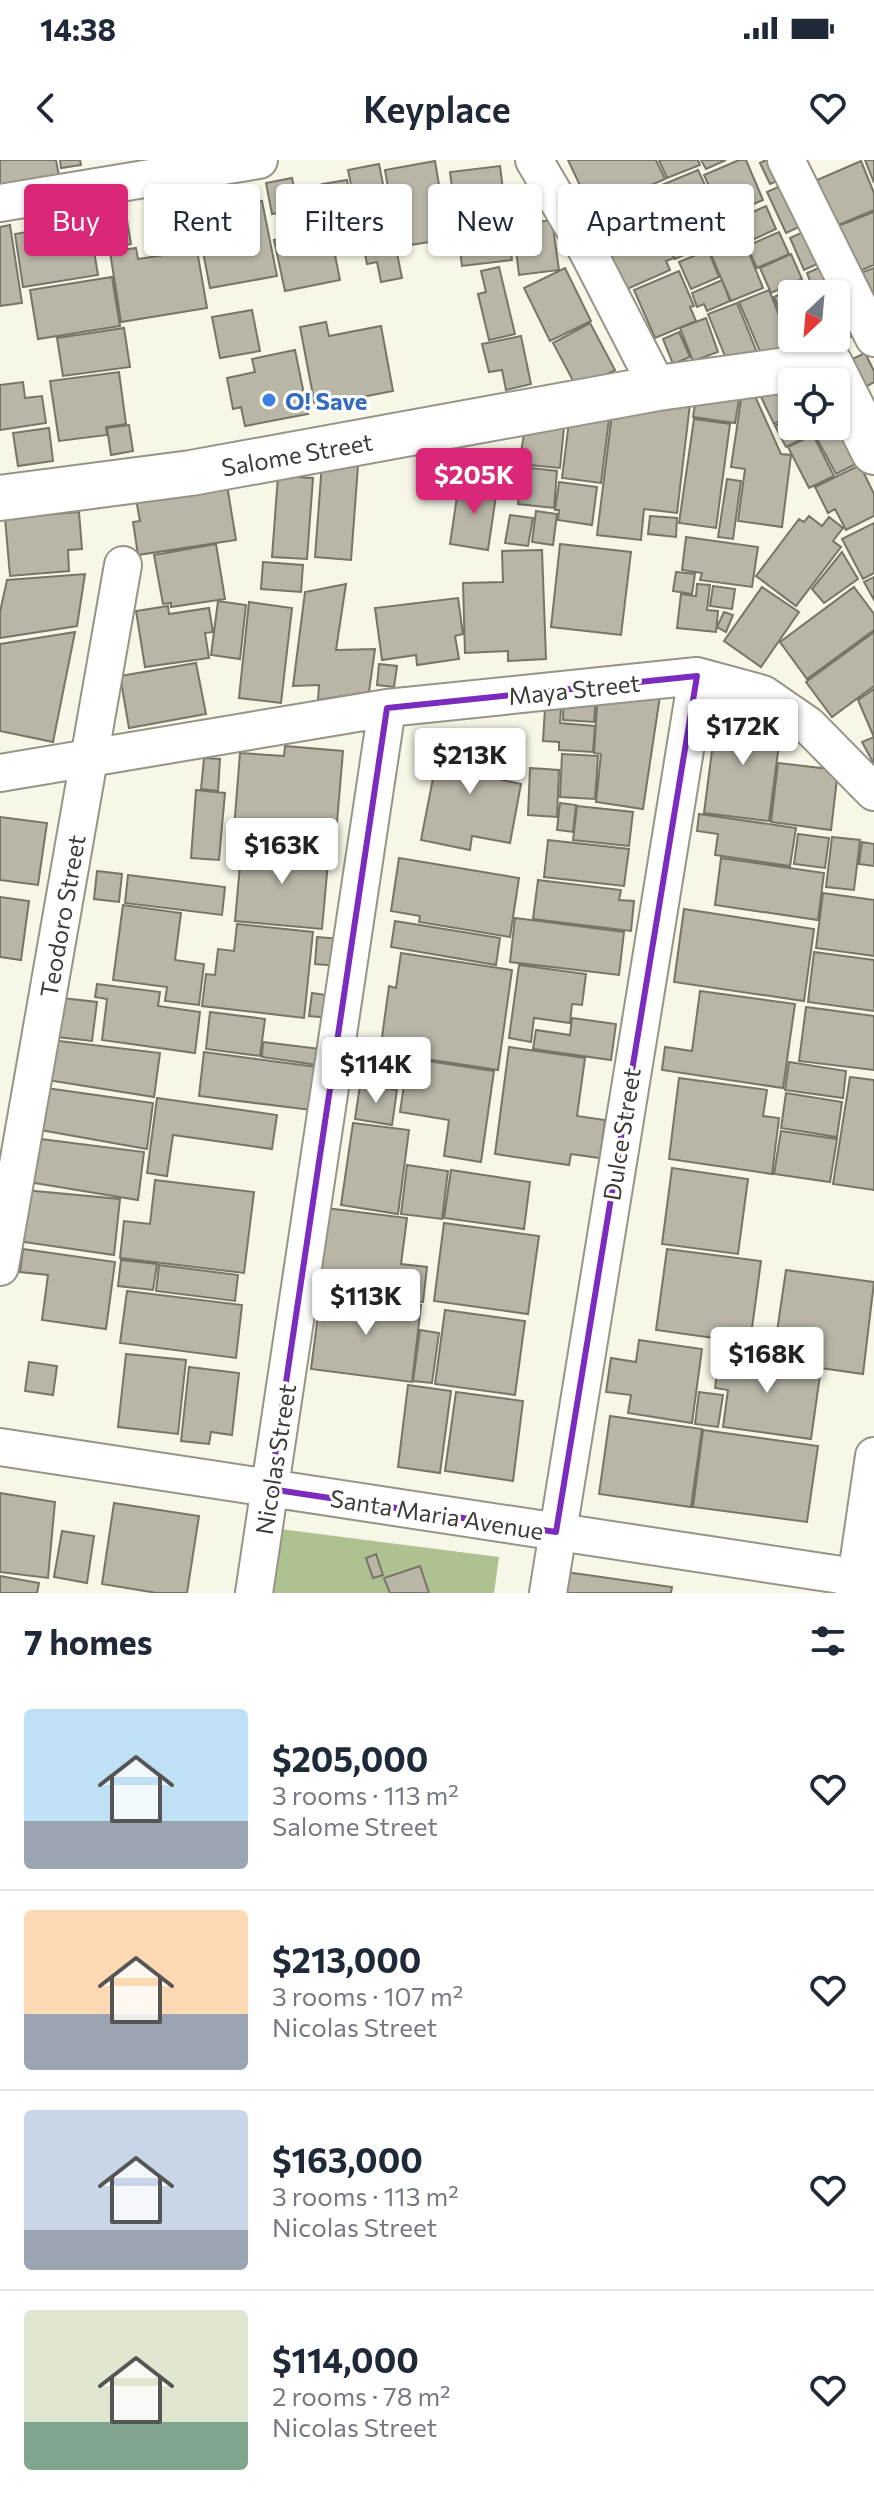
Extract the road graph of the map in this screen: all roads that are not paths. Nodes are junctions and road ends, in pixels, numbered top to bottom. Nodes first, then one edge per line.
1 (259, 160) edge
2 (534, 160) edge
3 (786, 160) edge
4 (0, 203) edge
5 (874, 338) edge
6 (874, 345) edge
7 (830, 364) junction
8 (658, 388) junction
9 (874, 452) edge
10 (0, 498) edge
11 (123, 565) dead end
12 (697, 676) junction
13 (387, 708) junction
14 (90, 760) junction
15 (0, 773) edge
16 (874, 792) edge
17 (0, 1267) edge
18 (0, 1447) edge
19 (874, 1456) edge
20 (270, 1489) junction
21 (556, 1532) junction
22 (861, 1584) edge
23 (254, 1593) edge
24 (548, 1593) edge

1 - 4 street
2 - 8 street
3 - 5 street
6 - 7 street
7 - 8 main road, Salome Street
7 - 9 main road
8 - 10 main road, Salome Street
11 - 14 street, Teodoro Street
12 - 13 street, Maya Street
12 - 16 street, Maya Street
12 - 21 street, Dulce Street
13 - 14 street, Maya Street
13 - 20 street, Nicolas Street
14 - 15 street, Maya Street
14 - 17 street, Teodoro Street
18 - 20 street, Santa Maria Avenue
19 - 22 street
20 - 21 street, Santa Maria Avenue
20 - 23 street, Nicolas Street
21 - 22 street, Santa Maria Avenue
21 - 24 street, Dulce Street

